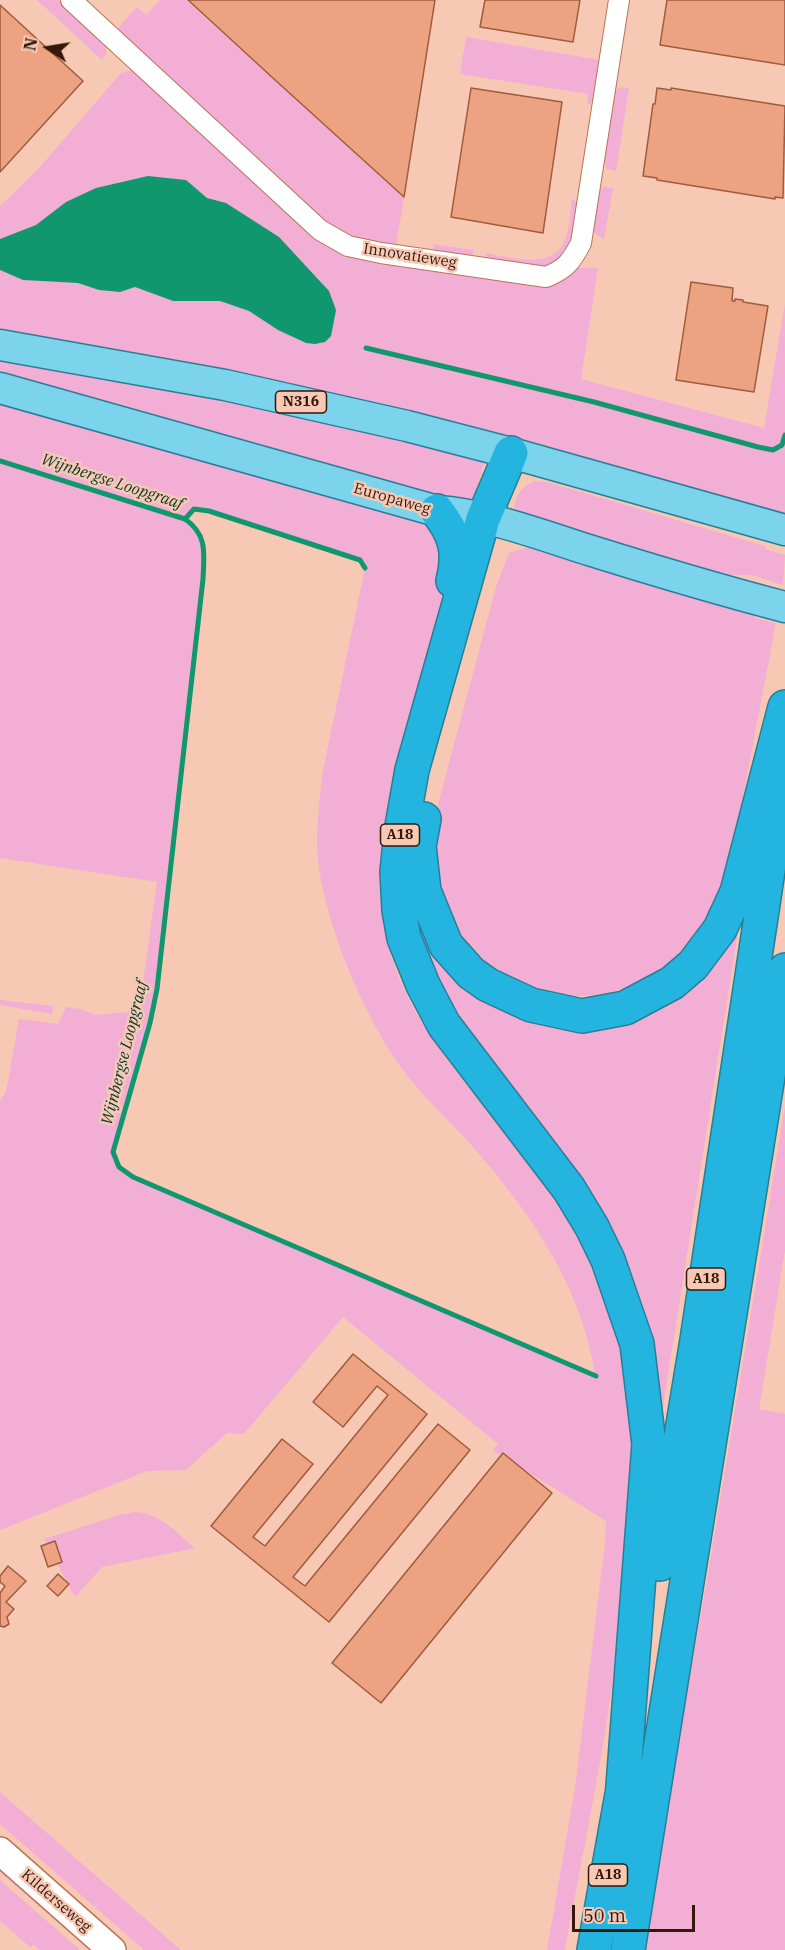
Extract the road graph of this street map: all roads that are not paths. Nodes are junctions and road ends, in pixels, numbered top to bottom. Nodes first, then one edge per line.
1 (71, 0) edge
2 (619, 0) edge
3 (0, 345) edge
4 (0, 388) edge
5 (511, 453) junction
6 (437, 511) junction
7 (491, 522) junction
8 (777, 528) edge
9 (771, 603) edge
10 (448, 642) junction
11 (785, 707) edge
12 (785, 758) edge
13 (785, 970) edge
14 (622, 1799) junction
15 (0, 1851) edge
16 (112, 1950) edge
17 (594, 1950) edge
18 (628, 1950) edge

1 - 2 street, Innovatieweg
3 - 5 main road, N316
4 - 6 main road, Europaweg
5 - 7 highway, A18
5 - 8 main road, N316
6 - 7 main road, Europaweg
6 - 10 highway, A18
7 - 9 main road, Europaweg
7 - 10 highway, A18
7 - 11 highway, A18
10 - 14 highway, A18
12 - 14 highway, A18
13 - 18 highway, A18
14 - 17 highway, A18
15 - 16 street, Kilderseweg

